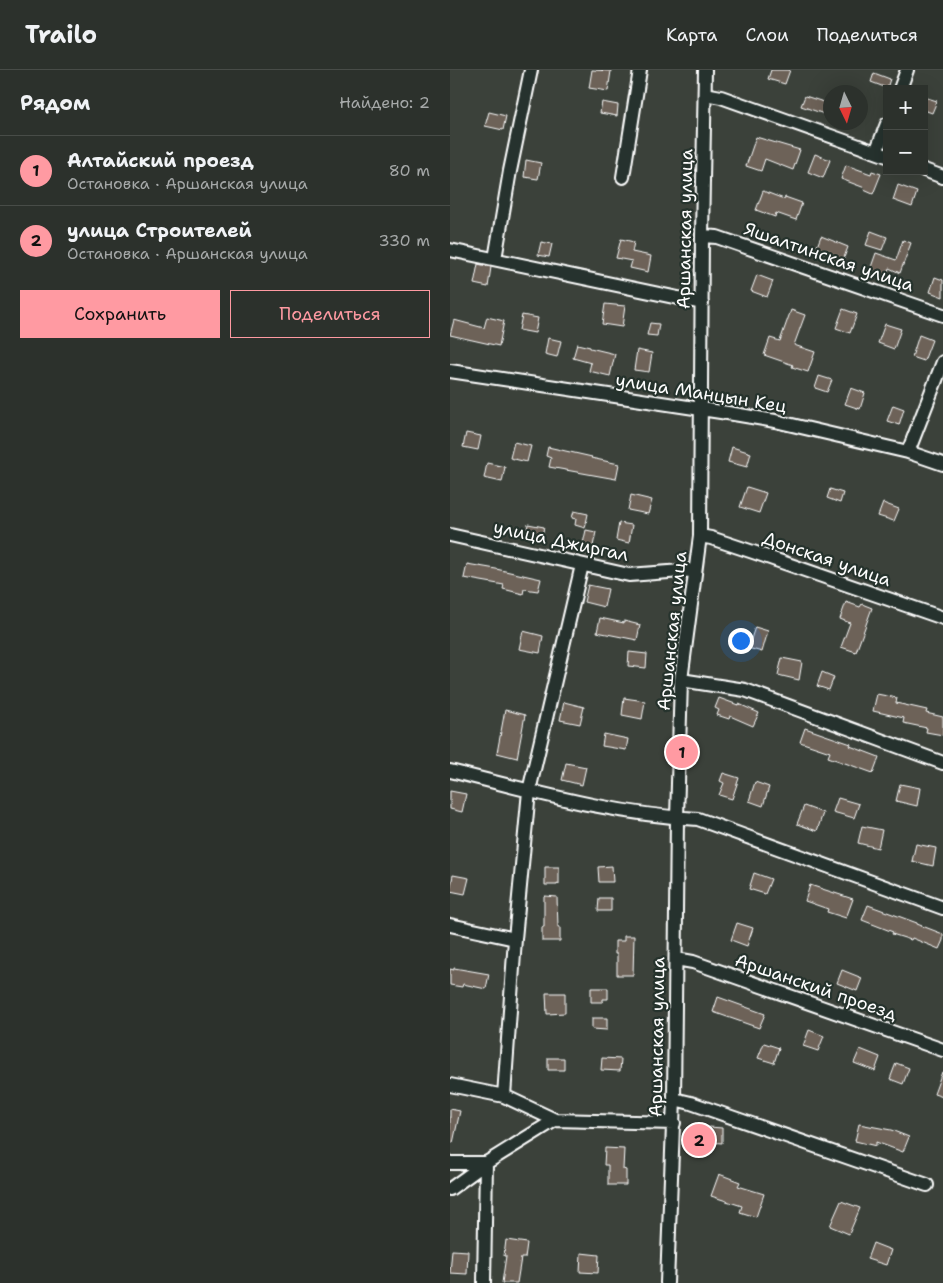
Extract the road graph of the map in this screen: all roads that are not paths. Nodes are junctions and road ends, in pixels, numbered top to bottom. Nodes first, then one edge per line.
1 (531, 70) edge
2 (640, 70) edge
3 (705, 70) edge
4 (907, 70) edge
5 (901, 85) edge
6 (705, 94) junction
7 (886, 130) edge
8 (881, 154) edge
9 (928, 171) edge
10 (623, 177) dead end
11 (943, 177) edge
12 (702, 236) junction
13 (450, 250) edge
14 (495, 259) junction
15 (702, 303) junction
16 (943, 315) edge
17 (943, 362) edge
18 (450, 371) edge
19 (702, 410) junction
20 (908, 452) junction
21 (943, 464) edge
22 (450, 536) edge
23 (700, 536) junction
24 (582, 565) junction
25 (695, 570) junction
26 (943, 618) edge
27 (681, 680) junction
28 (943, 763) edge
29 (450, 772) edge
30 (529, 791) junction
31 (677, 818) junction
32 (943, 908) edge
33 (450, 925) edge
34 (514, 939) junction
35 (676, 959) junction
36 (943, 1050) edge
37 (450, 1085) edge
38 (504, 1096) junction
39 (674, 1099) junction
40 (555, 1120) junction
41 (674, 1123) junction
42 (450, 1164) edge
43 (486, 1164) junction
44 (926, 1185) dead end
45 (450, 1189) edge
46 (484, 1283) edge
47 (667, 1283) edge

1 - 14 street
2 - 10 street
3 - 6 street, Аршанская улица
4 - 5 street
6 - 8 street
6 - 12 street, Аршанская улица
7 - 8 street
9 - 11 street
12 - 15 street, Аршанская улица
12 - 16 street, Яшалтинская улица
13 - 14 street
14 - 15 street
15 - 19 street, Аршанская улица
17 - 20 street
18 - 19 street, улица Манцын Кец
19 - 20 street, улица Манцын Кец
19 - 23 street, Аршанская улица
20 - 21 street, улица Манцын Кец
22 - 24 street, улица Джиргал
23 - 25 street, Аршанская улица
23 - 26 street, Донская улица
24 - 25 street, улица Джиргал
24 - 30 street
25 - 27 street, Аршанская улица
27 - 28 street
27 - 31 street, Аршанская улица
29 - 30 street
30 - 31 street
30 - 34 street
31 - 32 street
31 - 35 street, Аршанская улица
33 - 34 street
34 - 38 street
35 - 36 street, Аршанский проезд
35 - 39 street, Аршанская улица
37 - 38 street
38 - 40 street
39 - 41 street, Аршанская улица
39 - 44 street
40 - 41 street
40 - 43 street
41 - 47 street, Аршанская улица
42 - 43 street
43 - 45 street
43 - 46 street

